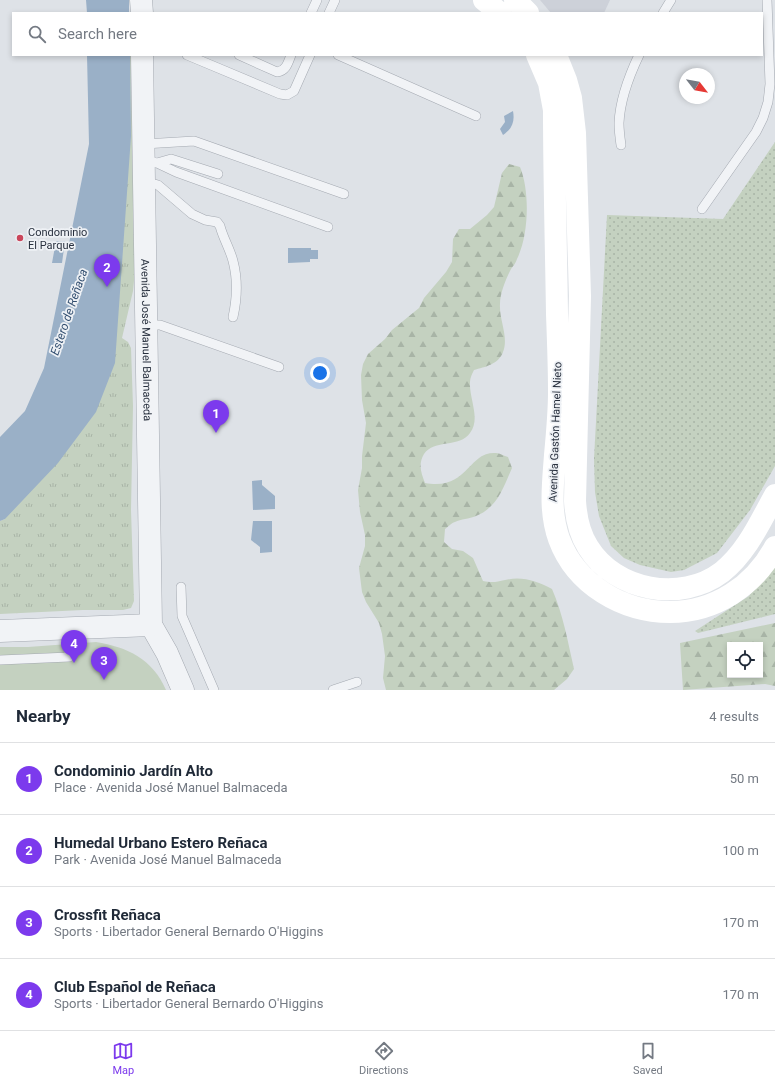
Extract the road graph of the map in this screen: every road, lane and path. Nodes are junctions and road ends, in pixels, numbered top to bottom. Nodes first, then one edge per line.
1 (317, 0) edge
2 (334, 0) edge
3 (484, 0) edge
4 (515, 0) edge
5 (671, 0) edge
6 (766, 0) edge
7 (311, 12) edge
8 (329, 12) edge
9 (499, 12) edge
10 (527, 12) edge
11 (664, 12) edge
12 (142, 56) edge
13 (189, 56) edge
14 (241, 56) edge
15 (290, 56) edge
16 (310, 56) edge
17 (340, 56) edge
18 (537, 56) edge
19 (556, 56) edge
20 (639, 56) edge
21 (476, 116) dead end
22 (621, 145) dead end
23 (147, 162) junction
24 (218, 174) dead end
25 (344, 194) dead end
26 (702, 210) dead end
27 (328, 227) dead end
28 (233, 317) dead end
29 (146, 325) junction
30 (279, 368) dead end
31 (775, 495) edge
32 (775, 547) edge
33 (182, 587) dead end
34 (151, 625) junction
35 (68, 628) junction
36 (0, 631) edge
37 (0, 660) edge
38 (358, 682) dead end
39 (183, 690) edge
40 (214, 690) edge
41 (333, 690) edge

1 - 7 lane
2 - 8 lane
3 - 9 main road
4 - 10 main road
5 - 11 lane
6 - 26 lane
12 - 23 street, Avenida José Manuel Balmaceda
13 - 16 lane
14 - 15 lane
17 - 21 lane
18 - 32 main road, Avenida Gastón Hamel Nieto
19 - 31 main road, Avenida Gastón Hamel Nieto
20 - 22 lane
23 - 24 lane
23 - 25 lane
23 - 27 lane
23 - 28 lane
23 - 29 street, Avenida José Manuel Balmaceda
29 - 30 lane
29 - 34 street, Avenida José Manuel Balmaceda
33 - 40 lane
34 - 35 street
34 - 39 street
35 - 36 street
35 - 37 lane
38 - 41 lane

